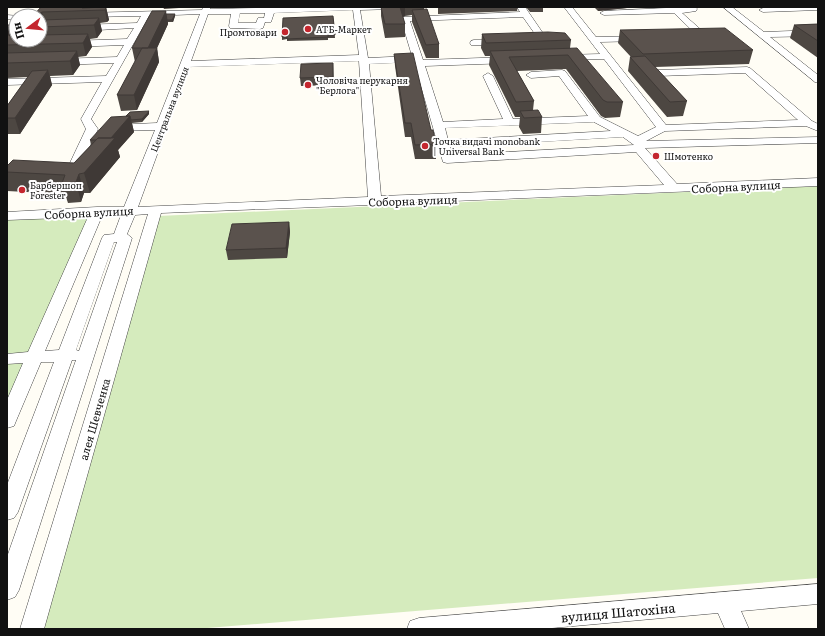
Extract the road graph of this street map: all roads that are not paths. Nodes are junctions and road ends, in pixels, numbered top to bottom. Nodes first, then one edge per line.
1 (356, 7) edge
2 (394, 7) edge
3 (568, 7) edge
4 (691, 7) edge
5 (727, 7) edge
6 (753, 7) edge
7 (818, 8) edge
8 (206, 9) edge
9 (270, 10) junction
10 (763, 10) junction
11 (142, 11) edge
12 (236, 11) junction
13 (523, 11) edge
14 (676, 11) junction
15 (604, 13) dead end
16 (76, 15) edge
17 (775, 18) dead end
18 (140, 25) junction
19 (787, 26) dead end
20 (68, 28) edge
21 (799, 33) junction
22 (818, 33) edge
23 (762, 34) junction
24 (689, 37) edge
25 (650, 38) edge
26 (595, 40) junction
27 (130, 42) junction
28 (537, 42) edge
29 (513, 43) edge
30 (60, 44) edge
31 (474, 44) dead end
32 (608, 56) junction
33 (552, 58) edge
34 (364, 59) junction
35 (521, 59) edge
36 (120, 60) junction
37 (417, 61) junction
38 (45, 62) edge
39 (186, 64) junction
40 (658, 73) edge
41 (530, 74) edge
42 (488, 76) dead end
43 (109, 79) junction
44 (818, 80) edge
45 (7, 82) edge
46 (596, 119) junction
47 (510, 123) junction
48 (439, 125) junction
49 (161, 126) junction
50 (813, 126) edge
51 (663, 128) junction
52 (92, 129) junction
53 (624, 134) junction
54 (818, 140) edge
55 (444, 144) junction
56 (639, 145) junction
57 (58, 171) edge
58 (818, 182) edge
59 (674, 189) junction
60 (375, 202) junction
61 (156, 209) junction
62 (130, 210) junction
63 (97, 212) junction
64 (7, 216) edge
65 (119, 238) junction
66 (86, 355) junction
67 (65, 356) junction
68 (34, 358) junction
69 (7, 360) edge
70 (7, 421) edge
71 (7, 512) edge
72 (7, 590) edge
73 (818, 594) edge
74 (725, 603) junction
75 (32, 629) edge
76 (418, 629) edge
77 (737, 629) edge

1 - 2 street
1 - 9 street
1 - 34 street
3 - 26 street
4 - 14 street
5 - 23 street
6 - 10 street
7 - 10 street
8 - 11 street
8 - 12 street
8 - 39 street, Центральна вулиця
9 - 12 street
9 - 12 street
10 - 17 street
11 - 16 street
11 - 18 street
13 - 28 street
13 - 37 street
14 - 15 street
14 - 24 street
18 - 20 street
18 - 27 street
19 - 21 street
21 - 22 street
21 - 23 street
23 - 44 street
25 - 26 street
26 - 32 street
27 - 30 street
27 - 36 street
29 - 31 street
32 - 33 street
32 - 51 street
34 - 37 street
34 - 39 street
34 - 60 street
35 - 37 street
36 - 38 street
36 - 43 street
37 - 48 street
39 - 49 street, Центральна вулиця
40 - 50 street
41 - 46 street
42 - 47 street
43 - 45 street
43 - 52 street
46 - 47 street
46 - 53 street
47 - 48 street
48 - 55 street
49 - 52 street
49 - 62 street, Центральна вулиця
50 - 51 street
51 - 56 street
52 - 57 street
53 - 55 street
53 - 56 street
54 - 56 street
55 - 56 street
56 - 59 street
58 - 59 street, Соборна вулиця
59 - 60 street, Соборна вулиця
60 - 61 street, Соборна вулиця
61 - 62 street, Соборна вулиця
61 - 75 street, алея Шевченка
62 - 63 street, Соборна вулиця
62 - 65 street
63 - 64 street, Соборна вулиця
63 - 68 street
65 - 66 street
65 - 67 street
66 - 67 street
66 - 72 street
67 - 68 street
67 - 71 street
68 - 69 street
68 - 70 street
73 - 74 street, вулиця Шатохіна
74 - 76 street, вулиця Шатохіна
74 - 77 street

